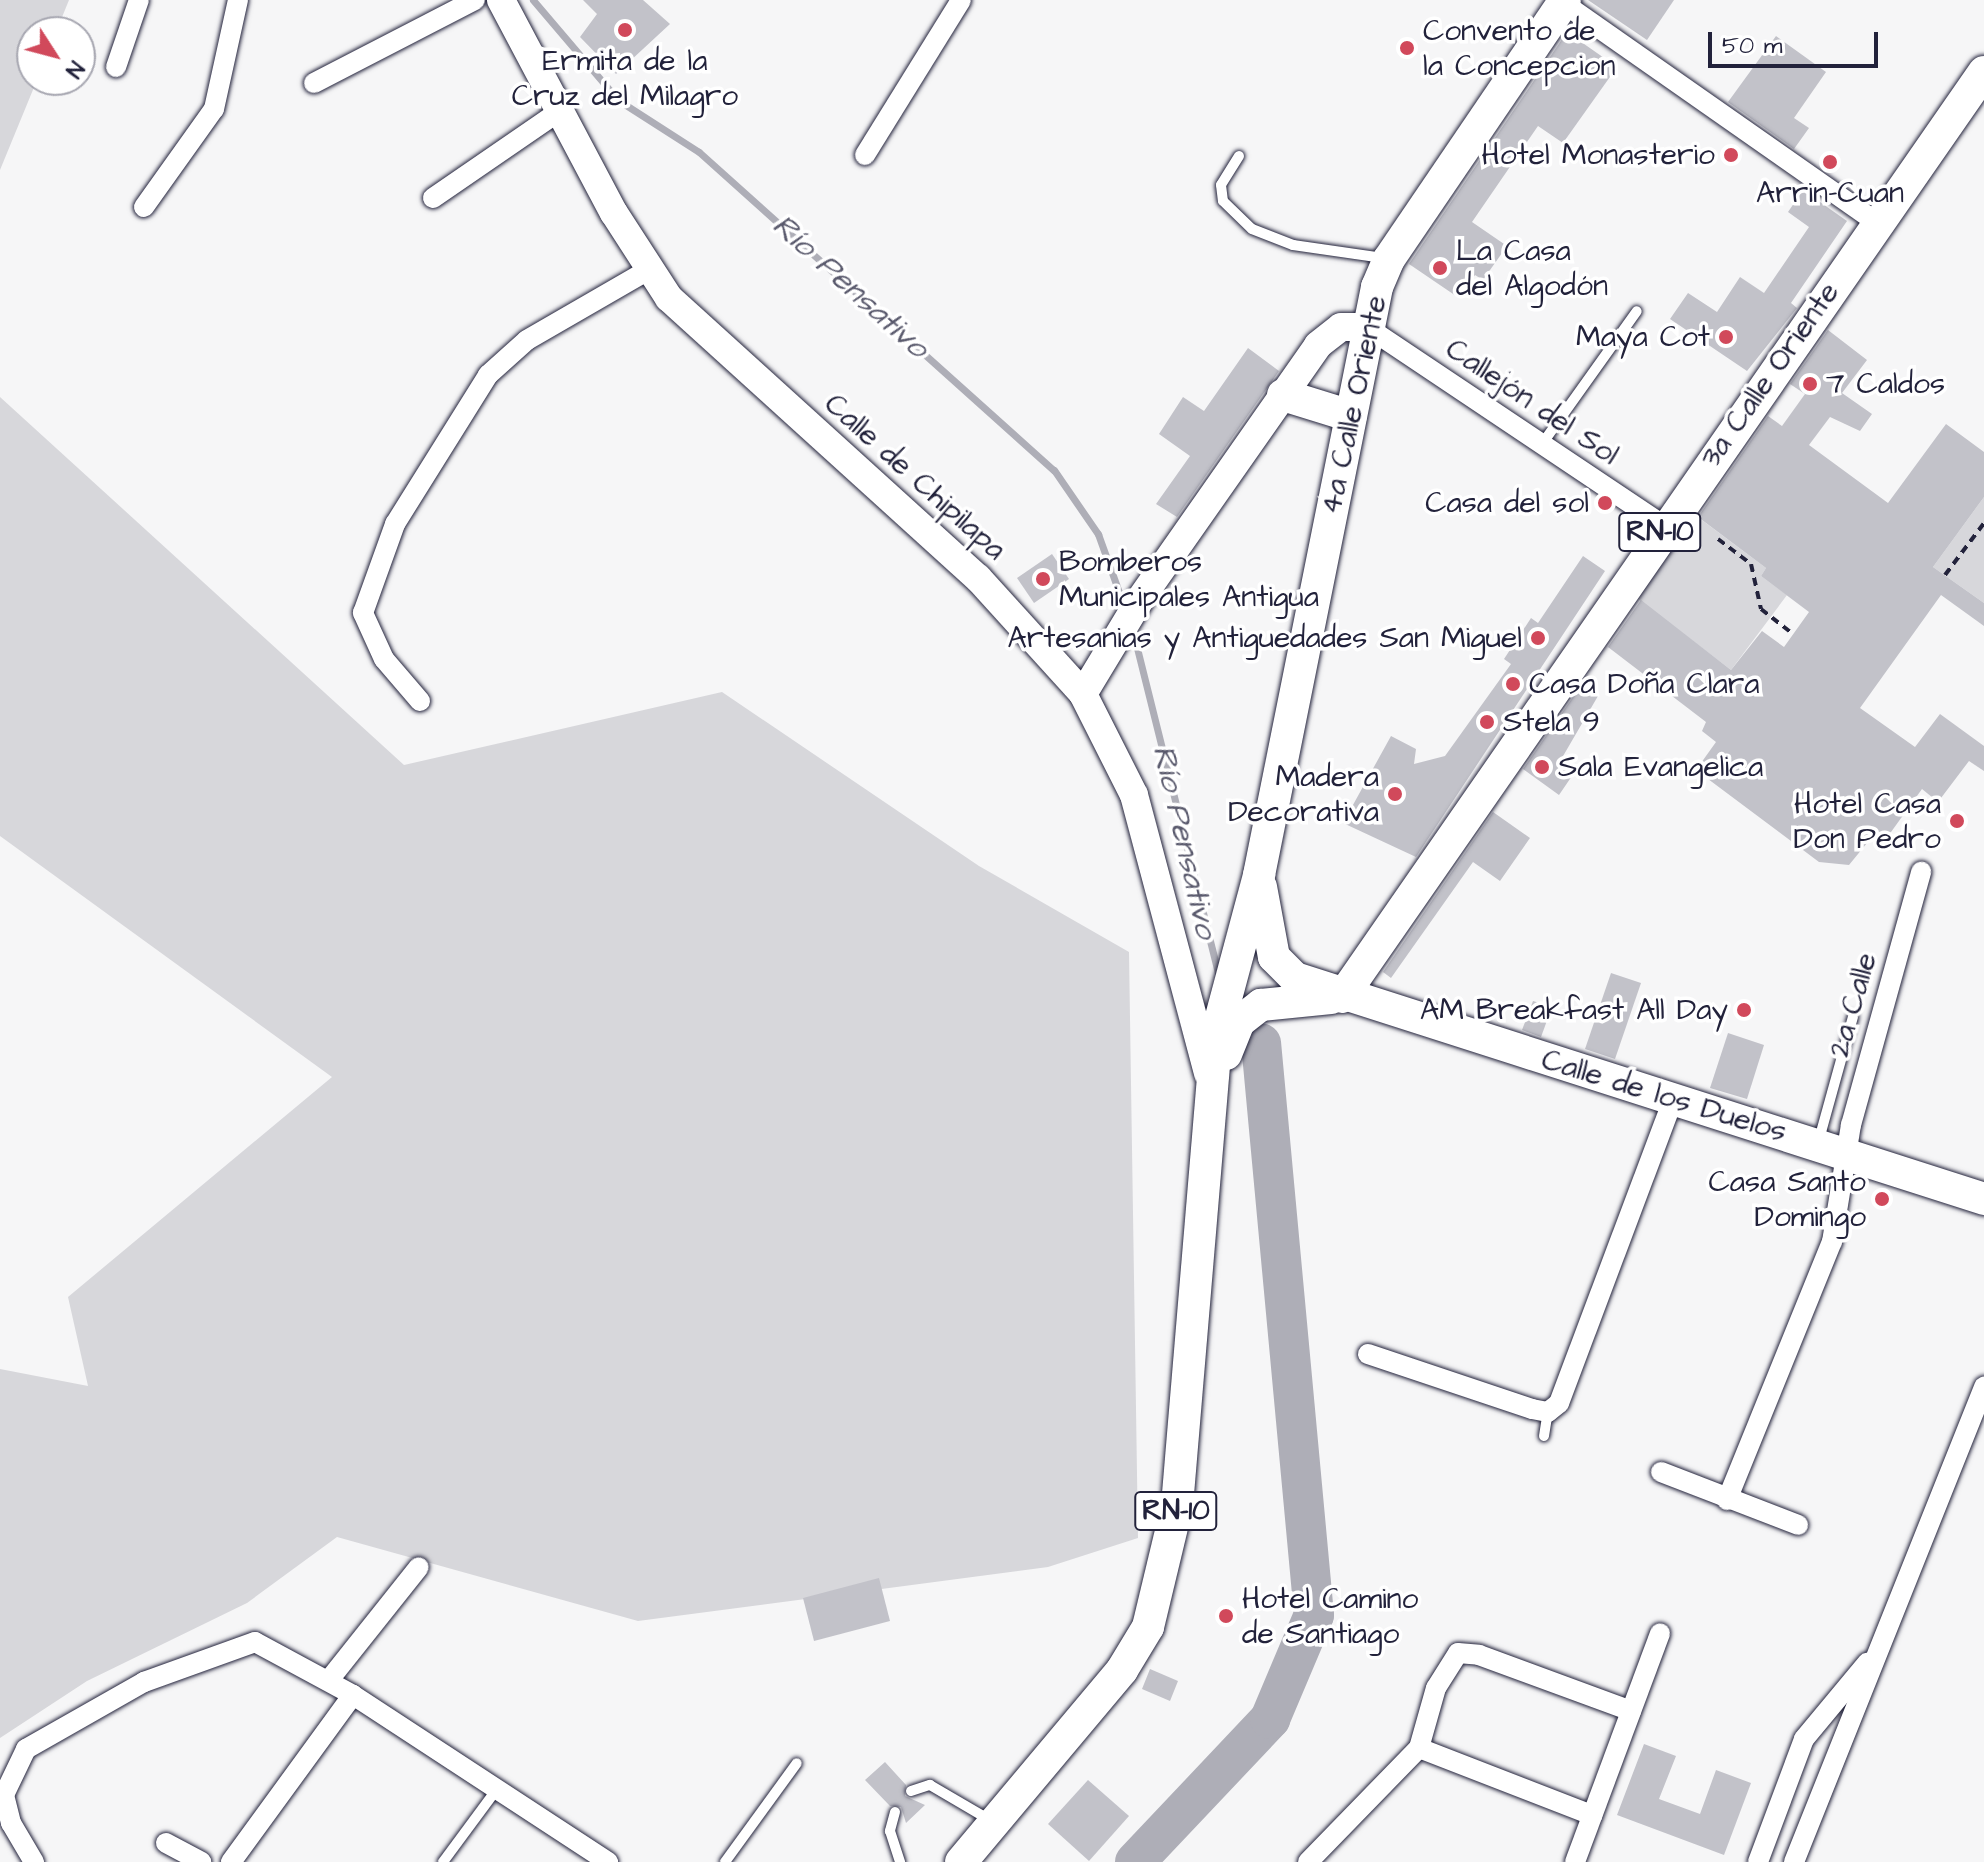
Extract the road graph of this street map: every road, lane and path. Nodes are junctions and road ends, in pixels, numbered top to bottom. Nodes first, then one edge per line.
1 (139, 0) edge
2 (238, 0) edge
3 (475, 0) edge
4 (501, 0) edge
5 (961, 0) edge
6 (1562, 1) edge
7 (116, 67) dead end
8 (1984, 72) edge
9 (314, 83) dead end
10 (561, 110) junction
11 (865, 155) dead end
12 (1239, 156) dead end
13 (433, 198) dead end
14 (144, 207) dead end
15 (1877, 223) junction
16 (1389, 259) junction
17 (648, 270) junction
18 (1637, 311) dead end
19 (1367, 327) junction
20 (1283, 395) junction
21 (1351, 416) junction
22 (1542, 444) junction
23 (1984, 523) edge
24 (1664, 526) junction
25 (1718, 539) dead end
26 (1945, 575) dead end
27 (1793, 634) dead end
28 (1083, 694) junction
29 (420, 701) dead end
30 (1921, 872) dead end
31 (1259, 875) junction
32 (1342, 997) junction
33 (1238, 1002) junction
34 (1853, 1017) dead end
35 (1212, 1093) junction
36 (1673, 1099) junction
37 (1831, 1149) junction
38 (1984, 1199) edge
39 (1368, 1354) dead end
40 (1982, 1398) edge
41 (1548, 1412) junction
42 (1544, 1436) dead end
43 (1661, 1472) dead end
44 (1727, 1500) junction
45 (1798, 1525) dead end
46 (419, 1567) dead end
47 (1660, 1633) dead end
48 (1873, 1657) junction
49 (329, 1680) junction
50 (353, 1695) junction
51 (1631, 1711) junction
52 (1419, 1748) junction
53 (797, 1763) dead end
54 (497, 1789) junction
55 (911, 1791) dead end
56 (895, 1812) dead end
57 (1592, 1815) junction
58 (995, 1822) junction
59 (166, 1843) dead end
60 (34, 1862) edge
61 (201, 1862) edge
62 (231, 1862) edge
63 (443, 1862) edge
64 (608, 1862) edge
65 (725, 1862) edge
66 (900, 1862) edge
67 (961, 1862) edge
68 (1308, 1862) edge
69 (1575, 1862) edge
70 (1758, 1862) edge
71 (1794, 1862) edge

1 - 7 street
2 - 14 street
3 - 9 street
4 - 10 main road, Calle de Chipilapa / RN-10
5 - 11 street
6 - 15 street
6 - 16 main road, 4a Calle Oriente / RN-10
8 - 15 main road, 3a Calle Oriente / RN-10
10 - 13 street
10 - 17 main road, Calle de Chipilapa / RN-10
12 - 16 lane
15 - 24 main road, 3a Calle Oriente / RN-10
16 - 19 main road, 4a Calle Oriente / RN-10
17 - 28 main road, Calle de Chipilapa / RN-10
17 - 29 street
18 - 22 lane
19 - 20 main road
19 - 21 main road, 4a Calle Oriente / RN-10
19 - 22 street, Callejón del Sol
20 - 21 main road
20 - 28 main road
21 - 31 main road, 4a Calle Oriente / RN-10
22 - 24 street, Callejón del Sol
23 - 26 path
24 - 32 main road, 3a Calle Oriente / RN-10
25 - 27 path
28 - 35 main road, Calle de Chipilapa / RN-10
30 - 37 street, 2a Calle
31 - 32 main road, Calle de los Duelos
31 - 33 main road, 4a Calle Oriente / RN-10
32 - 33 main road, Calle de los Duelos
32 - 36 main road, Calle de los Duelos
33 - 35 main road, RN-10
34 - 37 lane
35 - 58 main road, RN-10
36 - 37 main road, Calle de los Duelos
36 - 41 street
37 - 38 main road, Calle de los Duelos
37 - 44 street, 2a Calle
39 - 41 street
40 - 48 street
41 - 42 lane
43 - 44 street
44 - 45 street
46 - 49 street
47 - 51 street
48 - 70 street
48 - 71 street
49 - 50 street
49 - 60 street
50 - 54 street
50 - 62 street
51 - 52 street
51 - 57 street
52 - 57 street
52 - 68 street
53 - 65 lane
54 - 63 lane
54 - 64 street
55 - 58 lane
56 - 66 lane
57 - 69 street
58 - 67 main road, RN-10
59 - 61 street

